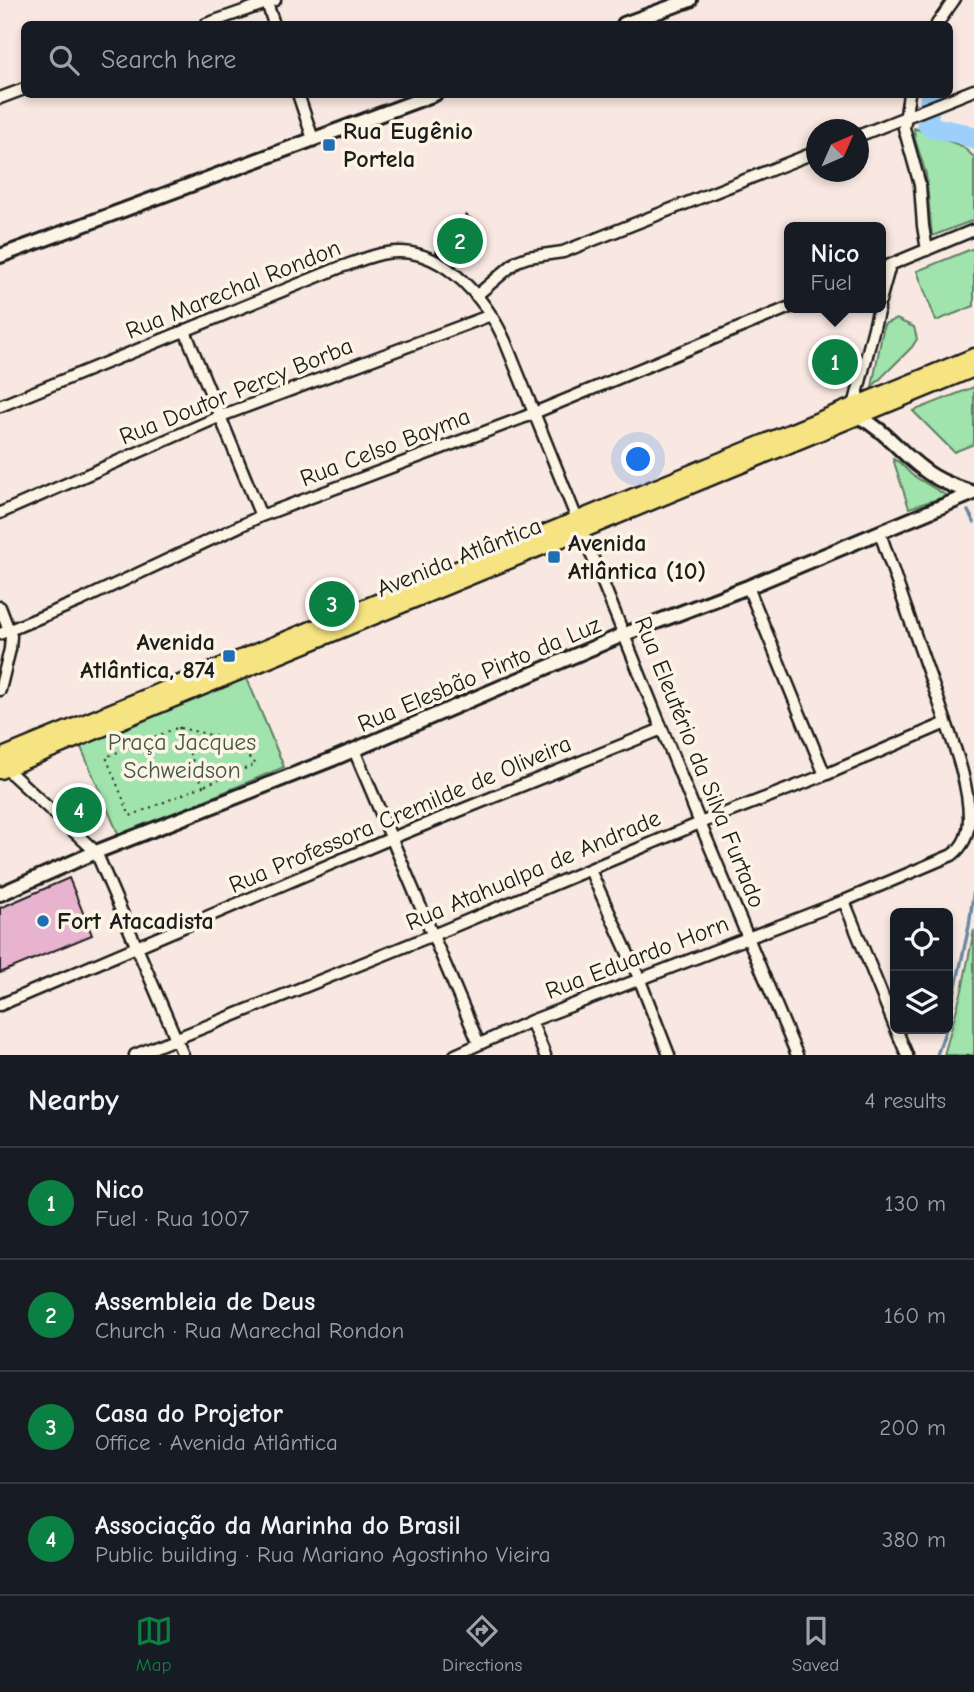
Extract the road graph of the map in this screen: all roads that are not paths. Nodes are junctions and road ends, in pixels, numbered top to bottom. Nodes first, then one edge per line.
1 (690, 0) edge
2 (954, 0) edge
3 (269, 1) edge
4 (214, 21) edge
5 (273, 21) edge
6 (632, 21) edge
7 (939, 21) edge
8 (21, 90) edge
9 (974, 90) edge
10 (0, 98) edge
11 (299, 98) edge
12 (424, 98) edge
13 (909, 98) edge
14 (910, 114) junction
15 (869, 132) edge
16 (313, 139) junction
17 (806, 156) edge
18 (974, 230) edge
19 (927, 250) junction
20 (0, 256) edge
21 (886, 267) edge
22 (476, 296) junction
23 (784, 309) edge
24 (878, 313) edge
25 (491, 315) junction
26 (185, 331) junction
27 (974, 356) edge
28 (974, 369) edge
29 (0, 406) edge
30 (856, 411) junction
31 (535, 413) junction
32 (221, 416) junction
33 (974, 493) edge
34 (0, 513) edge
35 (261, 516) junction
36 (581, 525) junction
37 (880, 533) junction
38 (748, 587) junction
39 (0, 607) edge
40 (5, 633) edge
41 (625, 634) junction
42 (0, 690) edge
43 (946, 723) junction
44 (662, 729) junction
45 (354, 750) junction
46 (1, 764) edge
47 (825, 775) junction
48 (700, 823) junction
49 (392, 838) junction
50 (96, 852) junction
51 (590, 870) junction
52 (0, 894) edge
53 (844, 901) junction
54 (433, 935) junction
55 (749, 936) junction
56 (137, 947) junction
57 (639, 978) junction
58 (0, 1005) edge
59 (890, 1013) edge
60 (531, 1021) junction
61 (898, 1034) edge
62 (174, 1038) junction
63 (479, 1044) junction
64 (135, 1055) edge
65 (183, 1055) edge
66 (455, 1055) edge
67 (545, 1055) edge
68 (669, 1055) edge
69 (797, 1055) edge
70 (907, 1055) edge

1 - 6 street
2 - 7 street
3 - 4 street
3 - 5 street
8 - 10 street
9 - 14 street
11 - 16 street
12 - 16 street
13 - 14 street
14 - 15 street
14 - 19 street
16 - 20 street
17 - 22 street
18 - 19 street
19 - 21 street
22 - 25 street, Rua Eleutério da Silva Furtado
22 - 26 street, Rua Marechal Rondon
23 - 31 street, Rua Celso Bayma
24 - 30 street
25 - 31 street, Rua Eleutério da Silva Furtado
25 - 32 street, Rua Doutor Percy Borba
26 - 29 street, Rua Marechal Rondon
26 - 32 street
27 - 30 main road, Avenida Atlântica
28 - 30 main road, Avenida Atlântica
30 - 33 street
30 - 36 main road, Avenida Atlântica
31 - 35 street, Rua Celso Bayma
31 - 36 street, Rua Eleutério da Silva Furtado
32 - 34 street, Rua Doutor Percy Borba
32 - 35 street
33 - 37 street, Rua Elesbão Pinto da Luz
35 - 40 street, Rua Celso Bayma
36 - 41 street, Rua Eleutério da Silva Furtado
36 - 46 main road, Avenida Atlântica
37 - 38 street, Rua Elesbão Pinto da Luz
37 - 43 street
38 - 41 street, Rua Elesbão Pinto da Luz
38 - 47 street
39 - 40 street
40 - 42 street
41 - 44 street, Rua Eleutério da Silva Furtado
41 - 45 street, Rua Elesbão Pinto da Luz
43 - 47 street, Rua Atahualpa de Andrade
43 - 53 street, Rua Eduardo Horn
44 - 48 street, Rua Eleutério da Silva Furtado
44 - 49 street, Rua Professora Cremilde de Oliveira
45 - 49 street
45 - 50 street, Rua Elesbão Pinto da Luz
46 - 50 street
47 - 48 street, Rua Atahualpa de Andrade
48 - 51 street, Rua Atahualpa de Andrade
48 - 55 street, Rua Eleutério da Silva Furtado
49 - 54 street
49 - 56 street, Rua Professora Cremilde de Oliveira
50 - 52 street, Rua Elesbão Pinto da Luz
50 - 56 street
51 - 54 street, Rua Atahualpa de Andrade
51 - 57 street
53 - 55 street, Rua Eduardo Horn
53 - 59 street
54 - 62 street, Rua Atahualpa de Andrade
54 - 63 street
55 - 57 street, Rua Eduardo Horn
55 - 69 street, Rua Eleutério da Silva Furtado
56 - 58 street, Rua Professora Cremilde de Oliveira
56 - 62 street
57 - 60 street, Rua Eduardo Horn
57 - 68 street
60 - 63 street, Rua Eduardo Horn
60 - 67 street
61 - 70 street
62 - 64 street, Rua Atahualpa de Andrade
62 - 65 street
63 - 66 street, Rua Eduardo Horn

